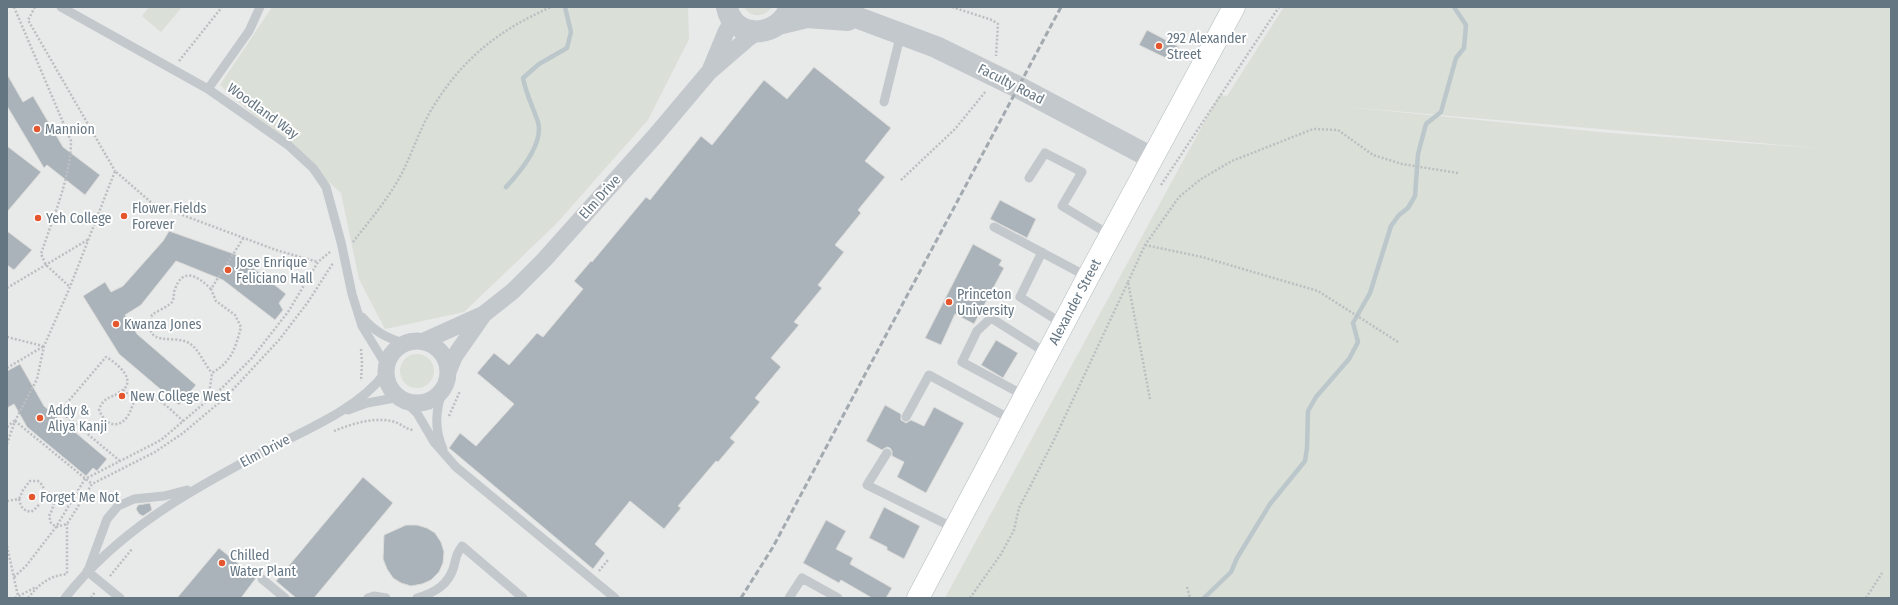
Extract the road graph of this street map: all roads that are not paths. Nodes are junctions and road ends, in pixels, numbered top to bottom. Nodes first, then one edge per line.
1 (61, 7) edge
2 (260, 7) edge
3 (829, 7) edge
4 (1234, 7) edge
5 (730, 13) edge
6 (786, 15) edge
7 (865, 22) junction
8 (757, 32) junction
9 (901, 33) junction
10 (709, 72) junction
11 (208, 89) junction
12 (884, 102) dead end
13 (1152, 158) junction
14 (1029, 178) dead end
15 (994, 227) dead end
16 (1110, 235) junction
17 (1042, 252) junction
18 (1088, 277) junction
19 (357, 312) junction
20 (484, 314) junction
21 (1063, 324) junction
22 (424, 341) junction
23 (404, 343) junction
24 (1048, 354) junction
25 (386, 369) junction
26 (448, 372) junction
27 (443, 390) junction
28 (1025, 396) junction
29 (402, 399) junction
30 (334, 415) junction
31 (906, 417) dead end
32 (1012, 421) junction
33 (887, 453) dead end
34 (448, 459) junction
35 (197, 488) junction
36 (956, 529) junction
37 (87, 571) junction
38 (262, 579) dead end
39 (65, 598) edge
40 (120, 598) edge
41 (285, 598) edge
42 (368, 598) edge
43 (386, 598) edge
44 (417, 598) edge
45 (523, 598) edge
46 (613, 598) edge
47 (789, 598) edge
48 (838, 598) edge
49 (918, 598) edge

1 - 11 lane, Woodland Way
2 - 11 lane
3 - 7 street, Faculty Road
4 - 13 main road, Alexander Street
5 - 8 street
5 - 10 street, Elm Drive
6 - 7 street, Faculty Road
6 - 8 street, Faculty Road
7 - 9 street, Faculty Road
8 - 10 street, Elm Drive
9 - 12 lane
9 - 13 street, Faculty Road
10 - 20 street, Elm Drive
11 - 19 lane, Woodland Way
13 - 16 main road, Alexander Street
14 - 16 lane
15 - 17 lane
16 - 18 main road, Alexander Street
17 - 18 lane
17 - 21 lane
18 - 21 main road, Alexander Street
19 - 23 lane, Woodland Way
19 - 25 lane, Woodland Way
20 - 22 street, Elm Drive
20 - 26 street, Elm Drive
21 - 24 main road, Alexander Street
22 - 23 street
22 - 26 street
23 - 25 street
24 - 28 main road, Alexander Street
24 - 28 lane
25 - 29 street
25 - 30 lane, Elm Drive
26 - 27 street
27 - 29 street
27 - 34 lane
28 - 32 main road, Alexander Street
29 - 30 lane, Elm Drive
29 - 34 lane
30 - 35 lane, Elm Drive
31 - 32 lane
32 - 36 main road, Alexander Street
33 - 36 lane
34 - 46 lane
35 - 37 lane, Elm Drive
35 - 37 lane, Elm Drive
36 - 49 main road, Alexander Street
37 - 39 lane, Elm Drive
37 - 40 lane
38 - 41 lane
42 - 43 lane
44 - 45 lane
47 - 48 lane

